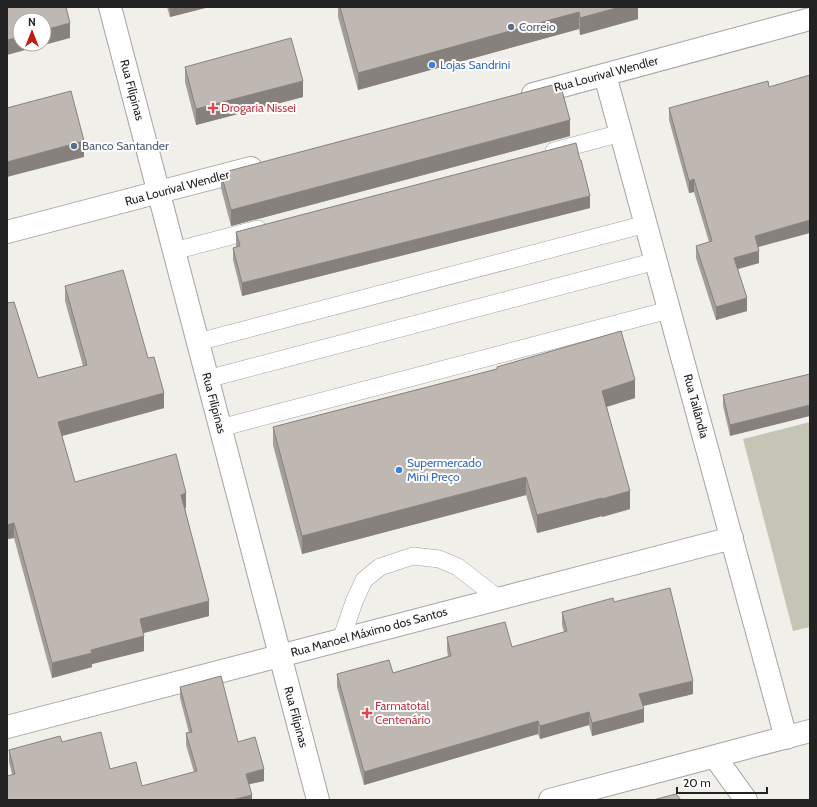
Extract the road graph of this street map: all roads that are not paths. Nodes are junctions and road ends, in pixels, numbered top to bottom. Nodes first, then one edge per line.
1 (110, 7) edge
2 (810, 20) edge
3 (605, 75) junction
4 (513, 99) edge
5 (621, 133) junction
6 (537, 155) edge
7 (267, 164) edge
8 (159, 192) junction
9 (646, 224) junction
10 (272, 225) edge
11 (7, 232) edge
12 (174, 251) junction
13 (656, 261) junction
14 (669, 310) junction
15 (198, 342) junction
16 (207, 379) junction
17 (220, 428) junction
18 (732, 538) junction
19 (499, 599) junction
20 (341, 640) junction
21 (280, 655) junction
22 (7, 726) edge
23 (810, 731) edge
24 (786, 738) junction
25 (715, 757) junction
26 (318, 800) edge
27 (550, 800) edge
28 (746, 800) edge

1 - 8 street, Rua Filipinas
2 - 3 street, Rua Lourival Wendler
3 - 4 street, Rua Lourival Wendler
3 - 5 street, Rua Tailândia
5 - 6 lane
5 - 9 street, Rua Tailândia
7 - 8 street, Rua Lourival Wendler
8 - 11 street, Rua Lourival Wendler
8 - 12 street, Rua Filipinas
9 - 13 street, Rua Tailândia
9 - 15 lane
10 - 12 lane
12 - 15 street, Rua Filipinas
13 - 14 street, Rua Tailândia
13 - 16 lane
14 - 17 lane
14 - 18 street, Rua Tailândia
15 - 16 street, Rua Filipinas
16 - 17 street, Rua Filipinas
17 - 21 street, Rua Filipinas
18 - 19 street, Rua Manoel Máximo dos Santos
18 - 24 street, Rua Tailândia
19 - 20 street, Rua Manoel Máximo dos Santos
19 - 20 lane
20 - 21 street, Rua Manoel Máximo dos Santos
21 - 22 street, Rua Manoel Máximo dos Santos
21 - 26 street, Rua Filipinas
23 - 24 street
24 - 25 street
25 - 27 street
25 - 28 street

